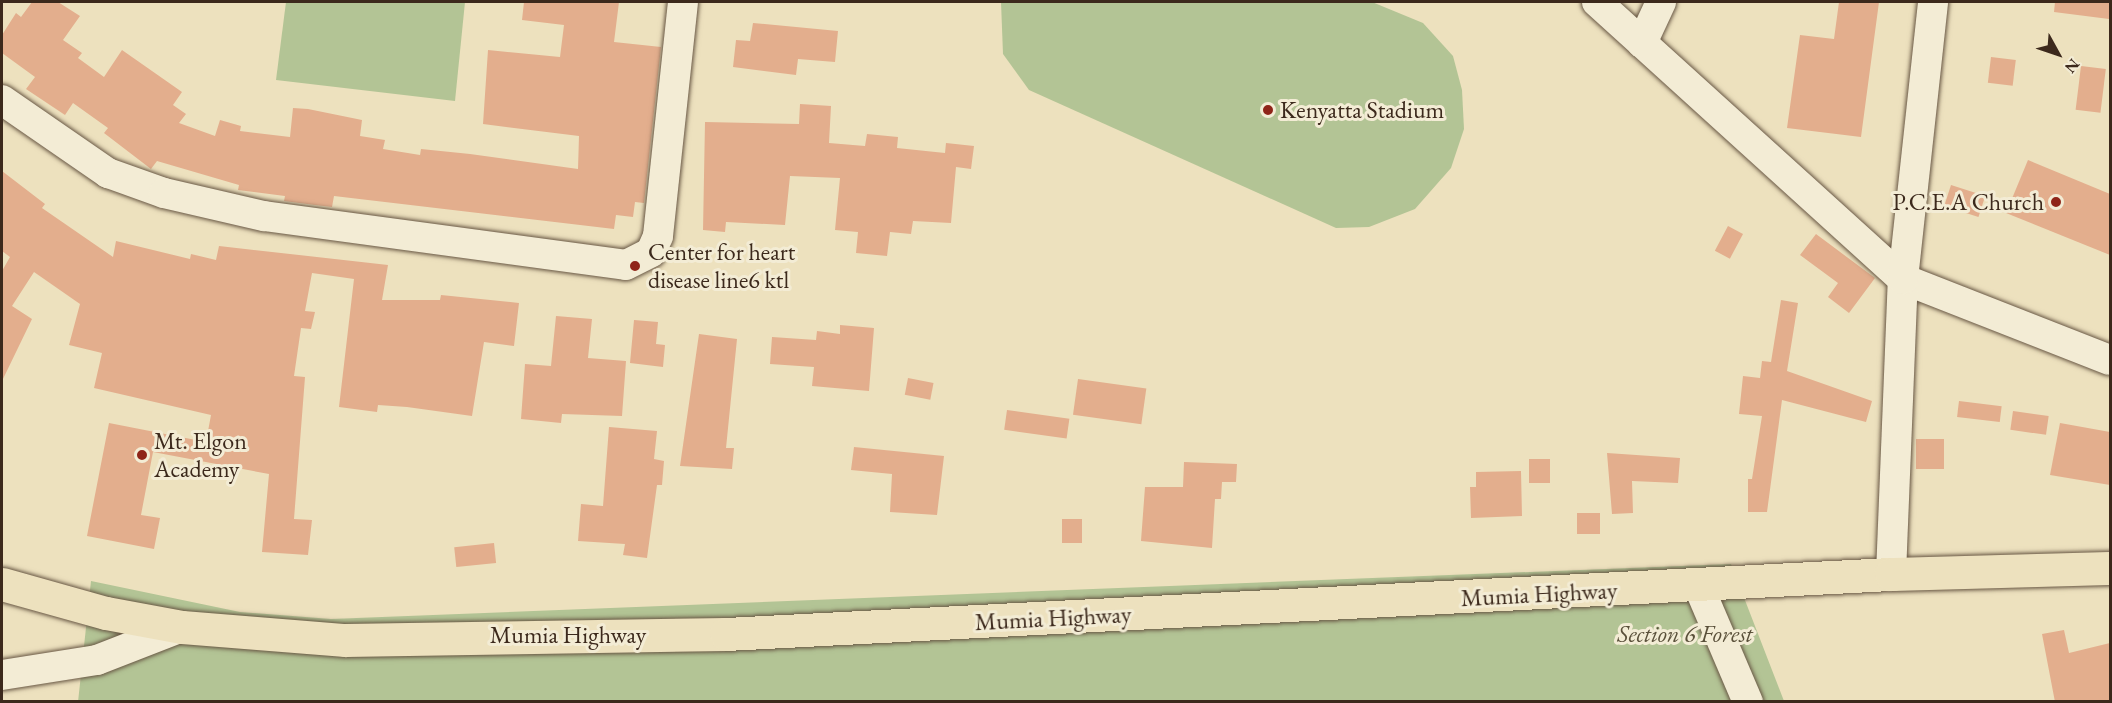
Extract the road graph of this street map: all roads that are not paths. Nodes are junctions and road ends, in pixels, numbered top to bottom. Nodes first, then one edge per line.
1 (683, 2) edge
2 (1597, 2) edge
3 (1661, 2) edge
4 (1933, 2) edge
5 (1642, 43) junction
6 (2, 100) edge
7 (1903, 279) junction
8 (2110, 360) edge
9 (2110, 568) edge
10 (1891, 574) junction
11 (2, 584) edge
12 (1698, 585) junction
13 (182, 627) junction
14 (2, 675) edge
15 (1748, 702) edge

1 - 6 street
2 - 5 street
3 - 5 street
4 - 7 street
5 - 7 street
7 - 8 street
7 - 10 street
9 - 10 highway, Mumia Highway
10 - 12 highway, Mumia Highway
11 - 13 highway, Mumia Highway
12 - 13 highway, Mumia Highway
12 - 15 street
13 - 14 street

